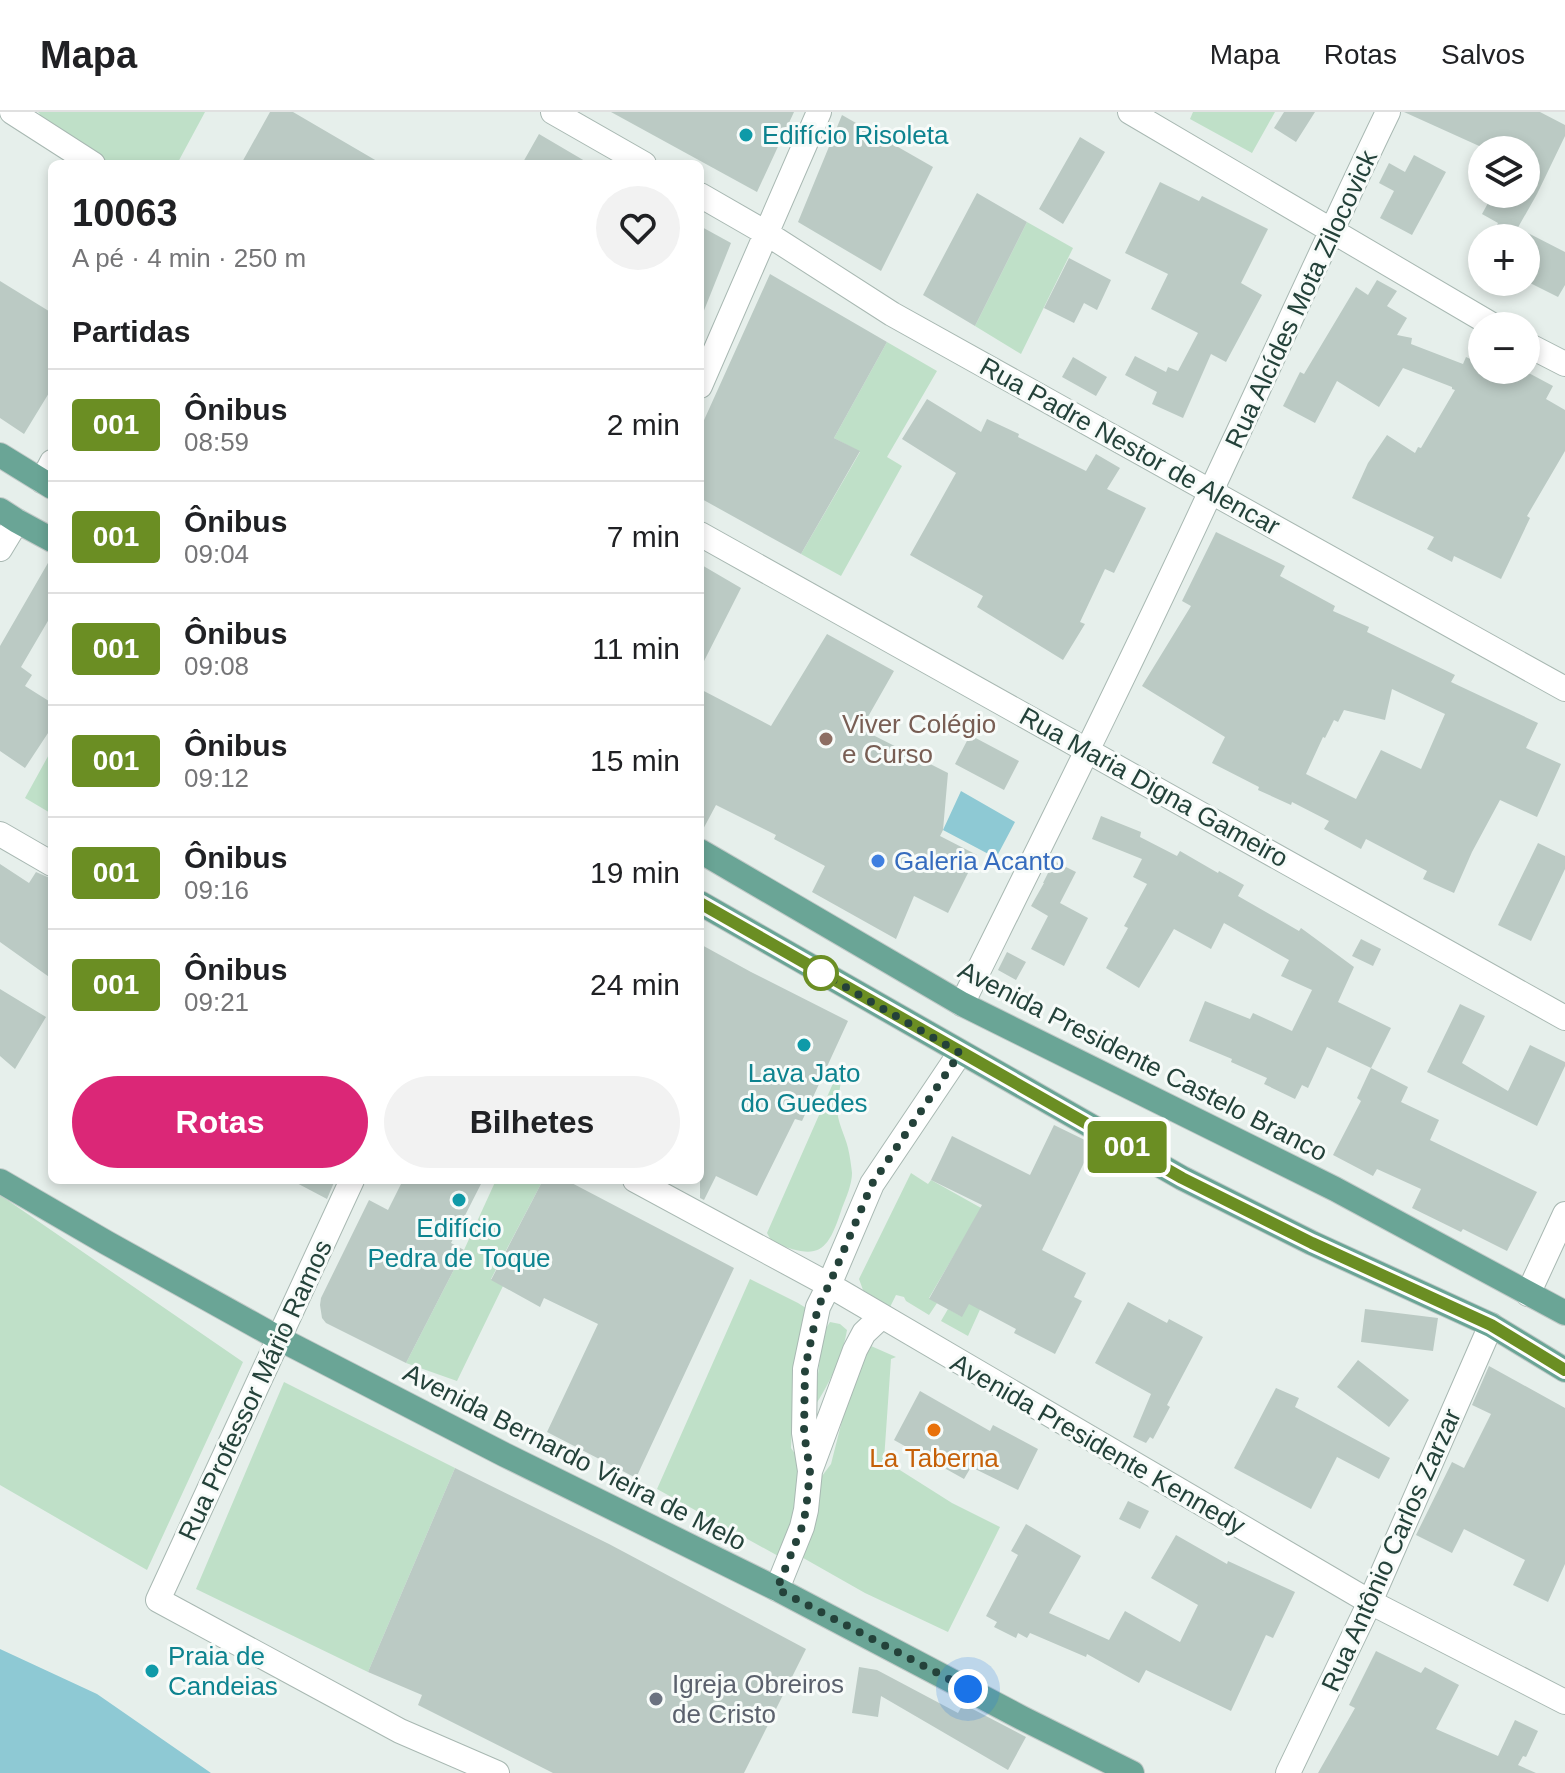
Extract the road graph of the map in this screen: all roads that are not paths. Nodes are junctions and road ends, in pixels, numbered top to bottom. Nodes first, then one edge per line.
1 (12, 112) edge
2 (553, 112) edge
3 (819, 112) edge
4 (1130, 112) edge
5 (1388, 112) edge
6 (87, 160) edge
7 (637, 160) edge
8 (704, 197) edge
9 (1331, 230) junction
10 (766, 233) junction
11 (1470, 312) edge
12 (1540, 351) edge
13 (1565, 364) edge
14 (704, 377) edge
15 (0, 455) edge
16 (48, 477) edge
17 (1211, 491) junction
18 (8, 515) edge
19 (704, 536) edge
20 (48, 538) edge
21 (0, 549) edge
22 (1565, 689) edge
23 (1087, 750) junction
24 (0, 834) edge
25 (704, 853) edge
26 (48, 862) edge
27 (704, 905) edge
28 (962, 1004) junction
29 (1565, 1018) edge
30 (960, 1053) junction
31 (0, 1181) edge
32 (350, 1184) edge
33 (642, 1184) edge
34 (1565, 1214) edge
35 (829, 1285) junction
36 (1528, 1294) junction
37 (1565, 1313) edge
38 (881, 1317) junction
39 (1491, 1325) junction
40 (280, 1339) junction
41 (1565, 1370) edge
42 (810, 1471) junction
43 (777, 1589) junction
44 (1370, 1602) junction
45 (1565, 1702) edge
46 (497, 1773) edge
47 (1132, 1773) edge
48 (1288, 1773) edge

1 - 6 street
2 - 7 street
3 - 10 street
4 - 9 street
5 - 9 street, Rua Alcídes Mota Zilocovick
8 - 10 street, Rua Padre Nestor de Alencar
9 - 11 street
9 - 17 street, Rua Alcídes Mota Zilocovick
10 - 14 street
10 - 17 street, Rua Padre Nestor de Alencar
12 - 13 street
15 - 16 main road
17 - 22 street, Rua Padre Nestor de Alencar
17 - 23 street, Rua Alcídes Mota Zilocovick
18 - 20 main road
18 - 21 street
19 - 23 street, Rua Maria Digna Gameiro
23 - 28 street, Rua Alcídes Mota Zilocovick
23 - 29 street, Rua Maria Digna Gameiro
24 - 26 street
25 - 28 main road, Avenida Presidente Castelo Branco
27 - 30 main road
28 - 36 main road, Avenida Presidente Castelo Branco
30 - 35 street
30 - 39 main road
31 - 40 main road, Avenida Bernardo Vieira de Melo
32 - 40 street, Rua Professor Mário Ramos
33 - 35 street, Avenida Presidente Kennedy
34 - 36 street
35 - 38 street, Avenida Presidente Kennedy
35 - 42 street
36 - 37 main road, Avenida Presidente Castelo Branco
38 - 42 street
38 - 44 street, Avenida Presidente Kennedy
39 - 41 main road
39 - 44 street, Rua Antônio Carlos Zarzar
40 - 43 main road, Avenida Bernardo Vieira de Melo
40 - 46 street, Rua Professor Mário Ramos
42 - 43 street
43 - 47 main road, Avenida Bernardo Vieira de Melo
44 - 45 street, Avenida Presidente Kennedy
44 - 48 street, Rua Antônio Carlos Zarzar

